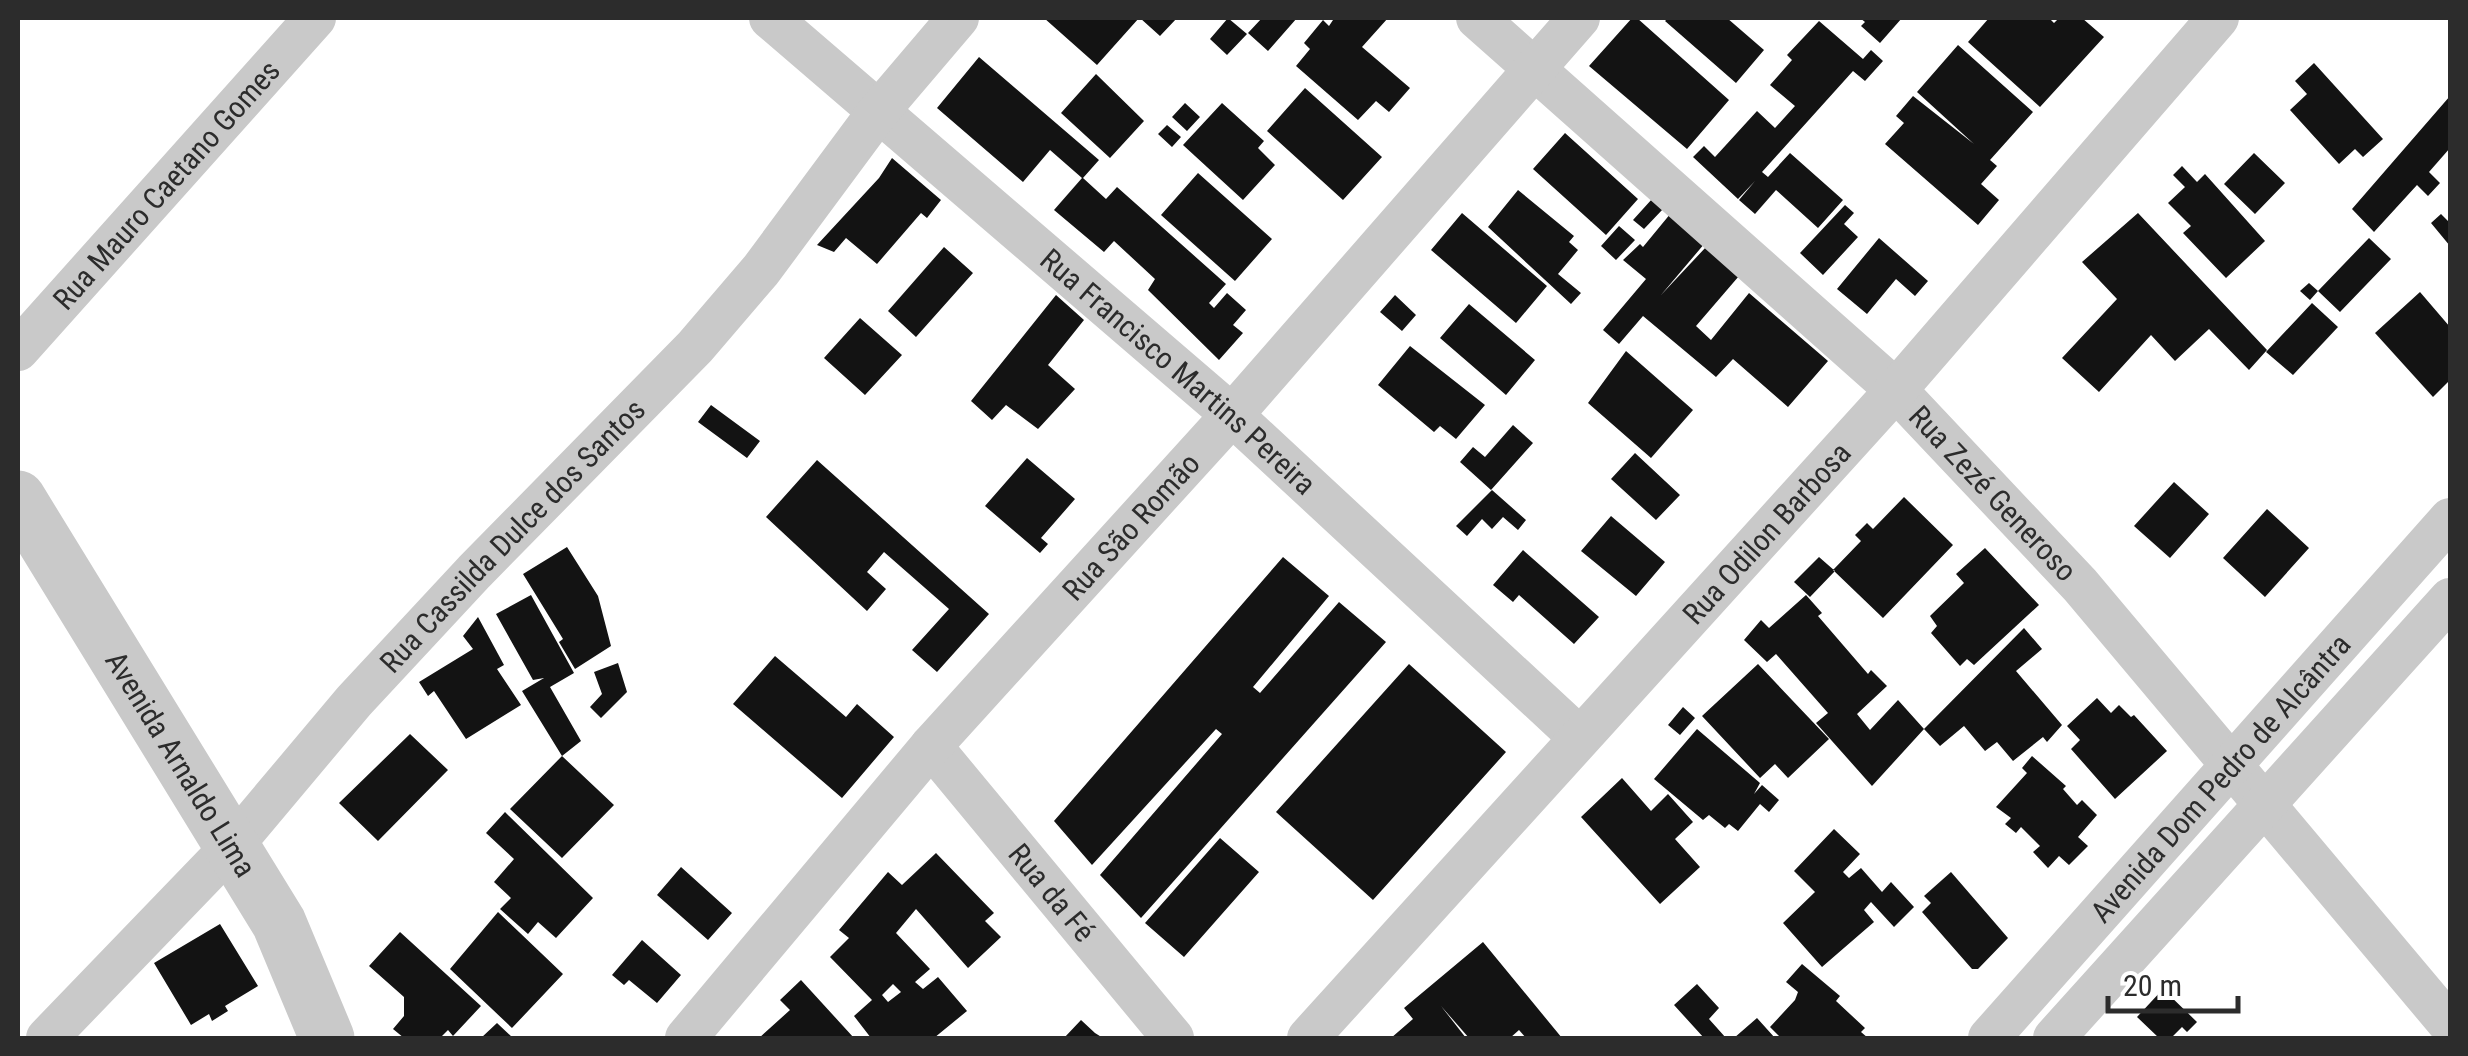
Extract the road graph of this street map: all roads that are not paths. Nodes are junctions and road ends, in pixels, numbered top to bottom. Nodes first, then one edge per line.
1 (315, 18) edge
2 (770, 18) edge
3 (958, 18) edge
4 (1477, 18) edge
5 (1579, 18) edge
6 (2218, 18) edge
7 (1534, 69) junction
8 (878, 112) junction
9 (18, 350) edge
10 (1896, 390) junction
11 (1232, 415) junction
12 (18, 498) edge
13 (2450, 520) edge
14 (2450, 599) edge
15 (1579, 738) junction
16 (931, 746) junction
17 (2234, 765) junction
18 (2266, 804) junction
19 (233, 845) junction
20 (2450, 1025) edge
21 (48, 1038) edge
22 (327, 1038) edge
23 (686, 1038) edge
24 (1174, 1038) edge
25 (1308, 1038) edge
26 (1988, 1038) edge
27 (2054, 1038) edge

1 - 9 street, Rua Mauro Caetano Gomes
2 - 8 street, Rua Francisco Martins Pereira
3 - 8 street, Rua Cassilda Dulce dos Santos
4 - 7 street, Rua Zezé Generoso
5 - 7 street, Rua São Romão
6 - 10 street, Rua Odilon Barbosa
7 - 10 street, Rua Zezé Generoso
7 - 11 street, Rua São Romão
8 - 11 street, Rua Francisco Martins Pereira
8 - 19 street, Rua Cassilda Dulce dos Santos
10 - 15 street, Rua Odilon Barbosa
10 - 17 street, Rua Zezé Generoso
11 - 15 street, Rua Francisco Martins Pereira
11 - 16 street, Rua São Romão
12 - 19 street, Avenida Arnaldo Lima
13 - 17 street, Avenida Dom Pedro de Alcântra
14 - 18 street, Avenida Dom Pedro de Alcântra
15 - 25 street, Rua Odilon Barbosa
16 - 23 street, Rua São Romão
16 - 24 street, Rua da Fé
17 - 18 street, Rua Zezé Generoso
17 - 26 street, Avenida Dom Pedro de Alcântra
18 - 20 street, Rua Zezé Generoso
18 - 27 street, Avenida Dom Pedro de Alcântra
19 - 21 street, Rua Cassilda Dulce dos Santos
19 - 22 street, Avenida Arnaldo Lima

